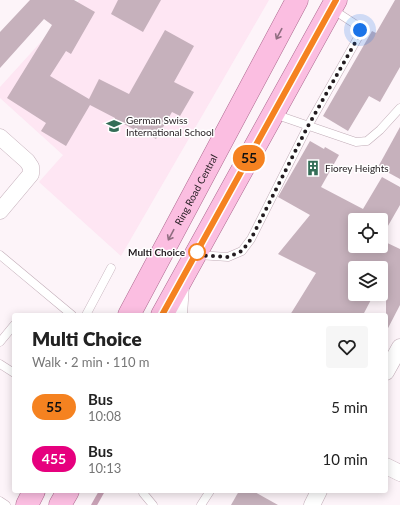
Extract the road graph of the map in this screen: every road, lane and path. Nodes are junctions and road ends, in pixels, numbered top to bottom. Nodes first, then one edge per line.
1 (297, 0) edge
2 (334, 4) edge
3 (400, 108) edge
4 (273, 114) junction
5 (308, 126) junction
6 (0, 137) edge
7 (0, 212) edge
8 (0, 255) edge
9 (195, 255) junction
10 (111, 268) dead end
11 (182, 280) junction
12 (70, 313) edge
13 (87, 313) edge
14 (129, 313) edge
15 (163, 313) edge
16 (179, 313) edge
17 (12, 327) edge
18 (0, 342) edge
19 (400, 348) edge
20 (0, 364) edge
21 (388, 369) edge
22 (12, 372) edge
23 (388, 467) edge
24 (400, 474) edge
25 (33, 493) edge
26 (67, 493) edge
27 (143, 493) edge
28 (209, 493) edge
29 (318, 493) edge
30 (0, 501) edge
31 (6, 505) edge
32 (27, 505) edge
33 (60, 505) edge
34 (153, 505) edge
35 (201, 505) edge
36 (312, 505) edge

1 -> 14 main road, Ring Road Central
2 - 4 main road
2 - 5 lane
3 - 5 lane
4 - 5 lane
4 - 9 main road
5 - 9 lane
6 - 7 street
8 - 12 lane
9 - 11 main road
10 - 13 lane
11 - 15 main road
11 - 16 street
17 - 18 lane
19 - 21 street
20 - 22 lane
23 - 24 street
25 - 32 main road
26 - 33 main road
27 - 34 lane
28 - 35 lane
29 - 36 street
30 - 31 lane

